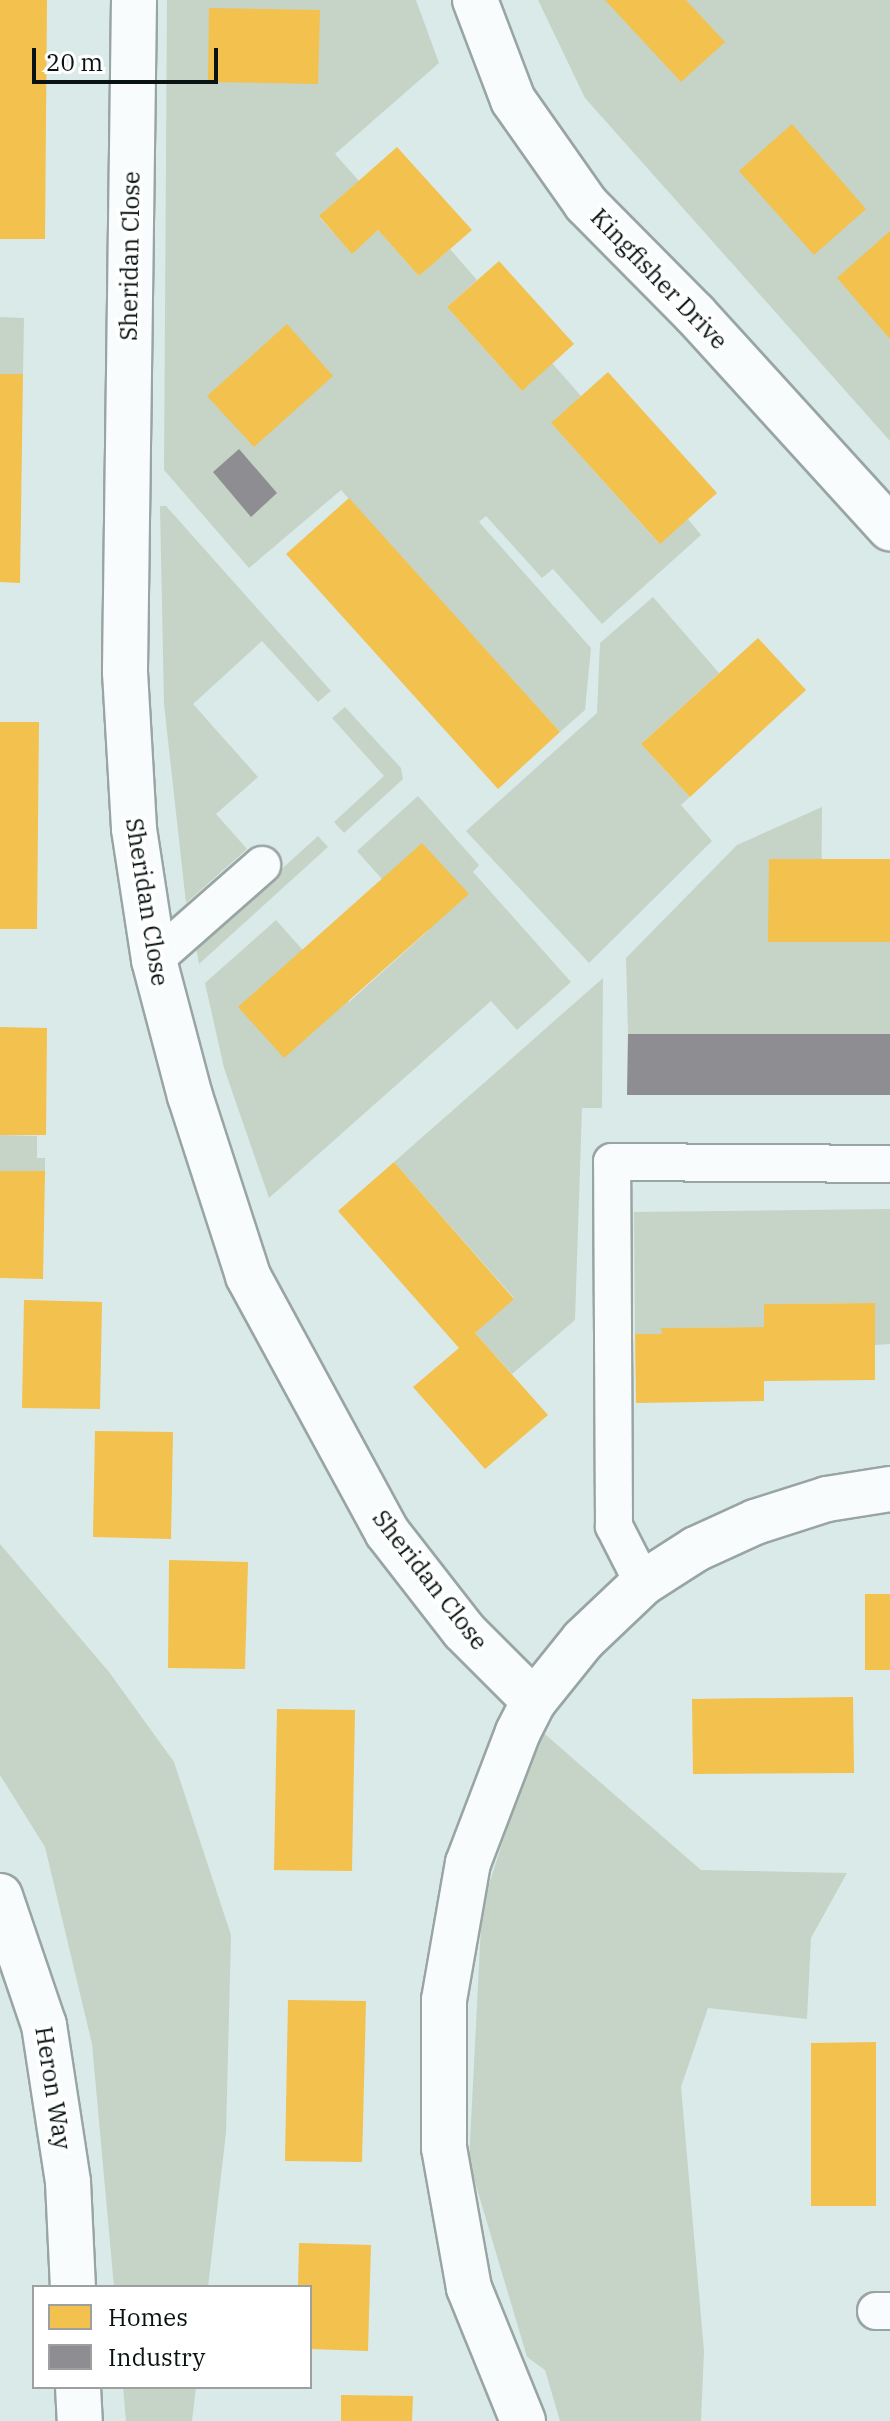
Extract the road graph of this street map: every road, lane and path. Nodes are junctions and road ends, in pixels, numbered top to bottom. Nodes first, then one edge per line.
1 (134, 0) edge
2 (475, 0) edge
3 (890, 528) edge
4 (262, 865) dead end
5 (154, 960) junction
6 (888, 1164) dead end
7 (890, 1489) edge
8 (643, 1583) junction
9 (534, 1701) junction
10 (0, 1896) edge
11 (73, 2285) edge
12 (78, 2389) edge
13 (80, 2421) edge
14 (523, 2421) edge

1 - 5 street, Sheridan Close
2 - 3 street, Kingfisher Drive
4 - 5 lane
5 - 9 street, Sheridan Close
6 - 8 lane
7 - 8 street
8 - 9 street
9 - 14 street
10 - 11 street, Heron Way
12 - 13 street

